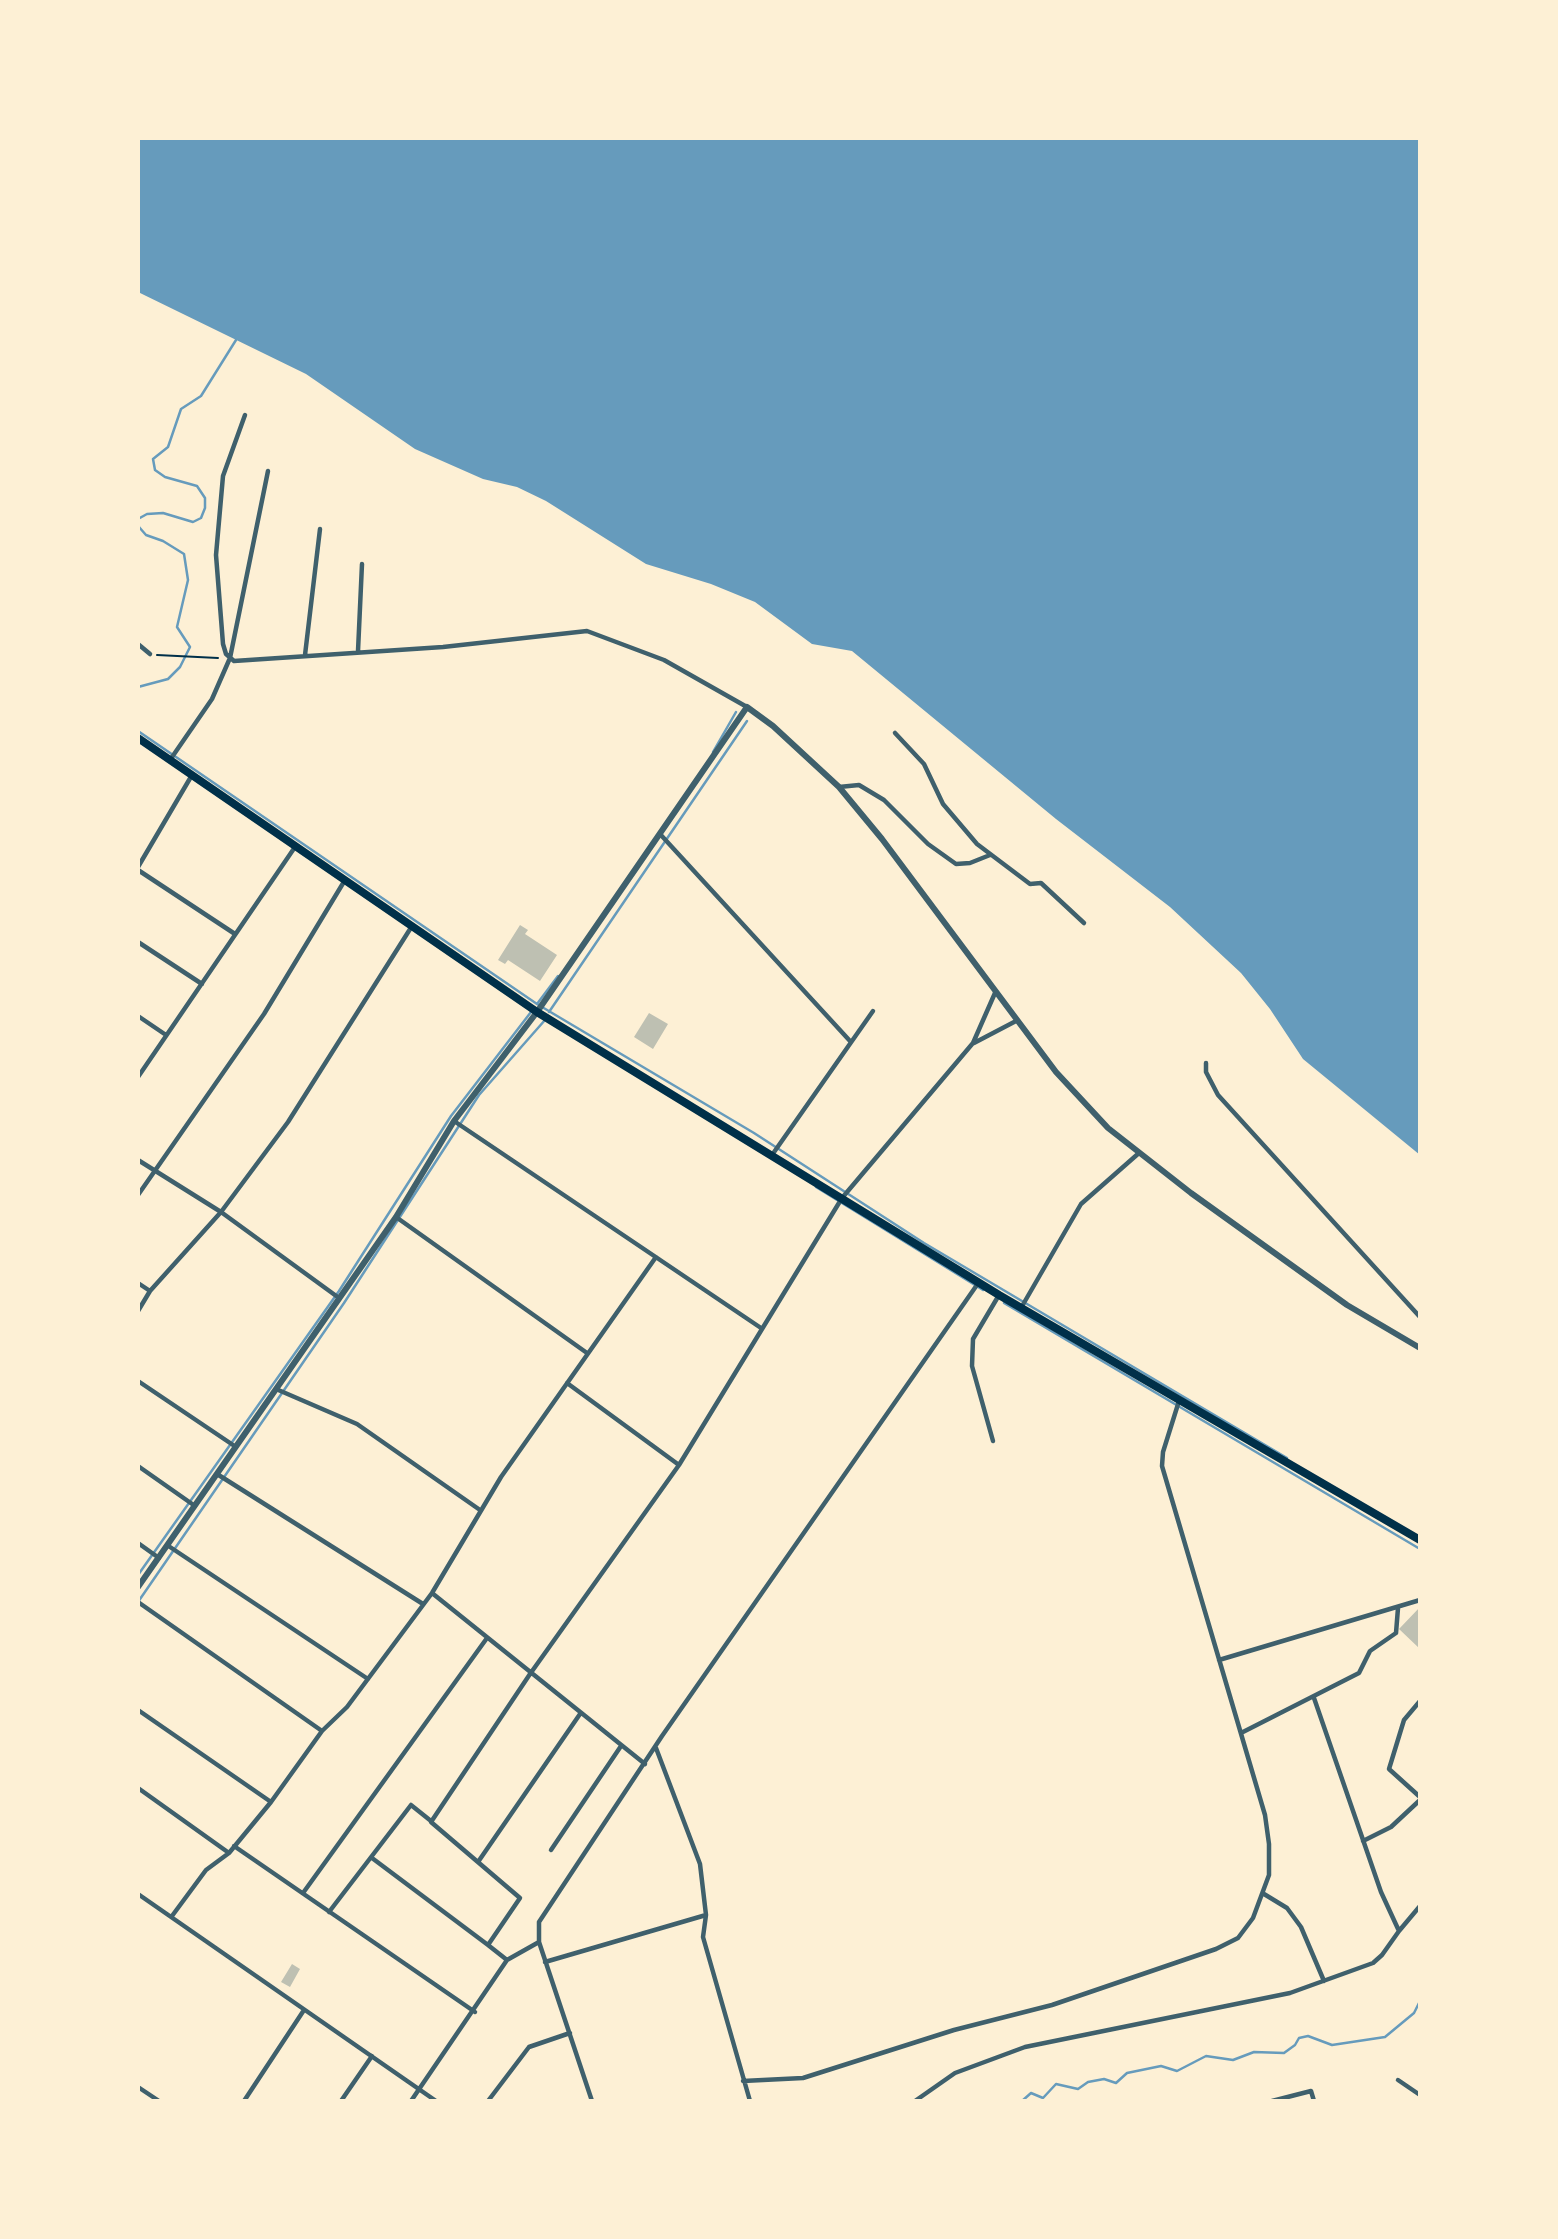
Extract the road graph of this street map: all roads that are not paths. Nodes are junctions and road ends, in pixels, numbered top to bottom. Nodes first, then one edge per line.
1 (245, 415) dead end
2 (268, 471) dead end
3 (320, 529) dead end
4 (362, 564) dead end
5 (138, 644) edge
6 (358, 651) junction
7 (150, 654) road end
8 (305, 655) junction
9 (230, 658) junction
10 (747, 708) junction
11 (895, 733) dead end
12 (138, 738) edge
13 (170, 760) junction
14 (192, 775) junction
15 (839, 788) junction
16 (660, 834) junction
17 (295, 846) junction
18 (990, 855) junction
19 (138, 869) edge
20 (345, 880) junction
21 (1084, 923) dead end
22 (412, 926) junction
23 (235, 934) junction
24 (138, 942) edge
25 (202, 984) junction
26 (995, 993) junction
27 (873, 1011) dead end
28 (537, 1012) junction
29 (138, 1016) edge
30 (1016, 1021) junction
31 (166, 1035) junction
32 (850, 1041) junction
33 (973, 1044) junction
34 (1206, 1063) dead end
35 (138, 1077) edge
36 (454, 1121) junction
37 (1139, 1153) junction
38 (772, 1154) junction
39 (138, 1160) edge
40 (156, 1172) junction
41 (138, 1195) edge
42 (842, 1198) junction
43 (221, 1212) junction
44 (396, 1217) junction
45 (656, 1257) junction
46 (979, 1282) junction
47 (138, 1283) edge
48 (150, 1291) junction
49 (999, 1295) junction
50 (340, 1299) junction
51 (1021, 1308) junction
52 (138, 1311) edge
53 (1420, 1317) edge
54 (761, 1328) junction
55 (1420, 1348) edge
56 (587, 1353) junction
57 (138, 1381) edge
58 (566, 1383) junction
59 (276, 1388) junction
60 (1180, 1400) junction
61 (993, 1441) dead end
62 (236, 1447) junction
63 (679, 1465) junction
64 (138, 1466) edge
65 (217, 1474) junction
66 (195, 1506) junction
67 (480, 1510) junction
68 (1420, 1540) edge
69 (138, 1543) edge
70 (167, 1545) junction
71 (159, 1558) junction
72 (138, 1587) edge
73 (432, 1593) junction
74 (1420, 1600) edge
75 (138, 1602) edge
76 (424, 1604) junction
77 (1398, 1608) junction
78 (487, 1637) junction
79 (1219, 1660) junction
80 (530, 1674) junction
81 (368, 1679) junction
82 (1314, 1698) junction
83 (1420, 1701) edge
84 (138, 1710) edge
85 (580, 1714) junction
86 (323, 1731) junction
87 (1241, 1733) junction
88 (621, 1746) junction
89 (655, 1747) junction
90 (645, 1764) junction
91 (138, 1788) edge
92 (1420, 1799) edge
93 (271, 1802) junction
94 (431, 1822) junction
95 (1363, 1841) junction
96 (234, 1846) junction
97 (551, 1850) dead end
98 (229, 1853) junction
99 (372, 1858) junction
100 (478, 1862) junction
101 (303, 1893) junction
102 (138, 1894) edge
103 (1264, 1894) junction
104 (1420, 1906) edge
105 (329, 1912) junction
106 (706, 1915) junction
107 (172, 1916) junction
108 (1399, 1931) junction
109 (538, 1942) junction
110 (488, 1945) junction
111 (507, 1960) junction
112 (545, 1962) junction
113 (1324, 1981) junction
114 (304, 2010) junction
115 (475, 2012) junction
116 (570, 2033) junction
117 (372, 2056) junction
118 (1398, 2080) dead end
119 (743, 2081) junction
120 (138, 2087) edge
121 (420, 2089) junction
122 (1420, 2095) edge
123 (491, 2099) edge
124 (159, 2101) edge
125 (244, 2101) edge
126 (341, 2101) edge
127 (411, 2101) edge
128 (436, 2101) edge
129 (592, 2101) edge
130 (750, 2101) edge
131 (915, 2101) edge
132 (1272, 2101) edge
133 (1314, 2101) edge

1 - 9 street
2 - 9 street
3 - 8 street
4 - 6 street
5 - 7 street
6 - 8 street
6 - 10 street
8 - 9 street
9 - 13 street
10 - 15 street
10 - 16 street
11 - 18 street
12 - 13 main road
13 - 14 main road
14 - 17 main road
14 - 19 street
15 - 18 street
15 - 26 street
16 - 28 street
16 - 32 street
17 - 20 main road
17 - 23 street
18 - 21 street
19 - 23 street
20 - 22 main road
20 - 40 street
22 - 28 main road
22 - 43 street
23 - 25 street
24 - 25 street
25 - 31 street
26 - 30 street
26 - 33 street
27 - 32 street
28 - 36 street
28 - 38 main road
29 - 31 street
30 - 33 street
30 - 37 street
31 - 35 street
32 - 38 street
33 - 42 street
34 - 53 street
36 - 44 street
36 - 45 street
37 - 51 street
37 - 55 street
38 - 42 main road
39 - 40 street
40 - 41 street
40 - 43 street
42 - 46 main road
42 - 54 street
43 - 48 street
43 - 50 street
44 - 50 street
44 - 56 street
45 - 54 street
45 - 56 street
46 - 49 main road
46 - 89 street
47 - 48 street
48 - 52 street
49 - 51 main road
49 - 61 street
50 - 59 street
51 - 60 main road
54 - 63 street
56 - 58 street
57 - 62 street
58 - 63 street
58 - 67 street
59 - 62 street
59 - 67 street
60 - 68 main road
60 - 79 street
62 - 65 street
63 - 80 street
64 - 66 street
65 - 66 street
65 - 76 street
66 - 70 street
67 - 73 street
69 - 71 street
70 - 71 street
70 - 81 street
71 - 72 street
73 - 76 street
73 - 78 street
74 - 77 street
75 - 86 street
76 - 81 street
77 - 79 street
77 - 82 street
78 - 80 street
78 - 101 street
79 - 87 street
80 - 85 street
80 - 94 street
81 - 86 street
82 - 87 street
82 - 95 street
83 - 92 street
84 - 93 street
85 - 88 street
85 - 100 street
86 - 93 street
87 - 103 street
88 - 90 street
88 - 97 street
89 - 90 street
89 - 106 street
90 - 109 street
91 - 98 street
92 - 95 street
93 - 96 street
94 - 99 street
94 - 100 street
95 - 108 street
96 - 98 street
96 - 101 street
98 - 107 street
99 - 105 street
99 - 110 street
100 - 110 street
101 - 105 street
102 - 107 street
103 - 113 street
103 - 119 street
104 - 108 street
105 - 115 street
106 - 112 street
106 - 119 street
107 - 114 street
108 - 113 street
109 - 111 street
109 - 112 street
110 - 111 street
111 - 115 street
112 - 116 street
113 - 131 street
114 - 117 street
114 - 125 street
115 - 121 street
116 - 123 street
116 - 129 street
117 - 121 street
117 - 126 street
118 - 122 street
119 - 130 street
120 - 124 street
121 - 127 street
121 - 128 street
132 - 133 street

